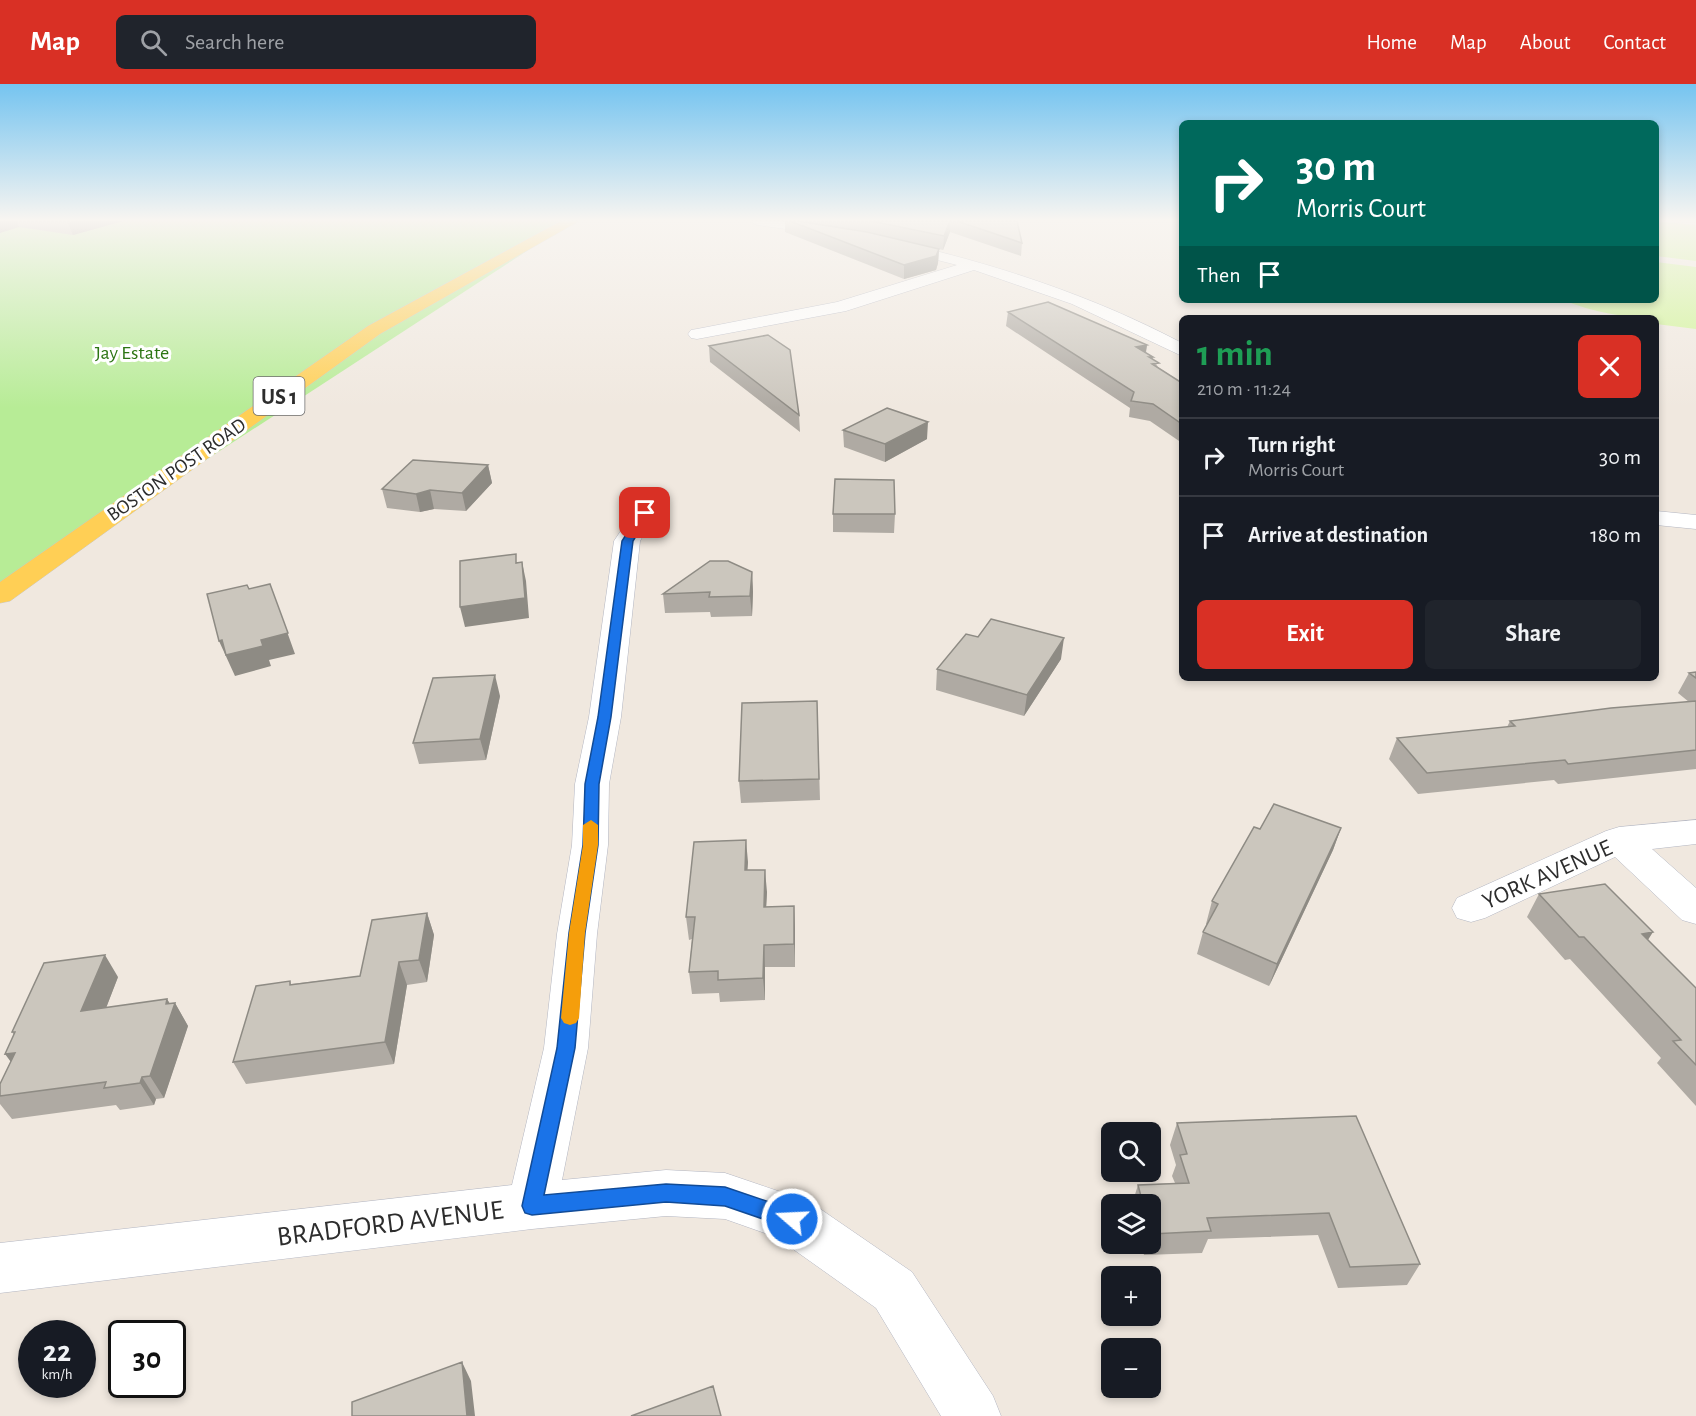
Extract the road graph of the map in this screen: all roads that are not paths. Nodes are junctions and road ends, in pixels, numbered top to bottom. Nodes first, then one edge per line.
1 (459, 283) edge
2 (916, 283) edge
3 (1030, 283) edge
4 (697, 334) dead end
5 (1179, 348) edge
6 (645, 513) dead end
7 (1659, 518) edge
8 (1696, 522) edge
9 (0, 595) edge
10 (1696, 832) edge
11 (1618, 840) junction
12 (1471, 908) dead end
13 (1696, 910) edge
14 (532, 1206) junction
15 (0, 1268) edge
16 (973, 1416) edge

1 - 9 main road, BOSTON POST ROAD / US 1
2 - 4 street
3 - 5 street
6 - 14 street
7 - 8 street
10 - 11 street, YORK AVENUE
11 - 12 street, YORK AVENUE
11 - 13 street
14 - 15 street, BRADFORD AVENUE
14 - 16 street, BRADFORD AVENUE

